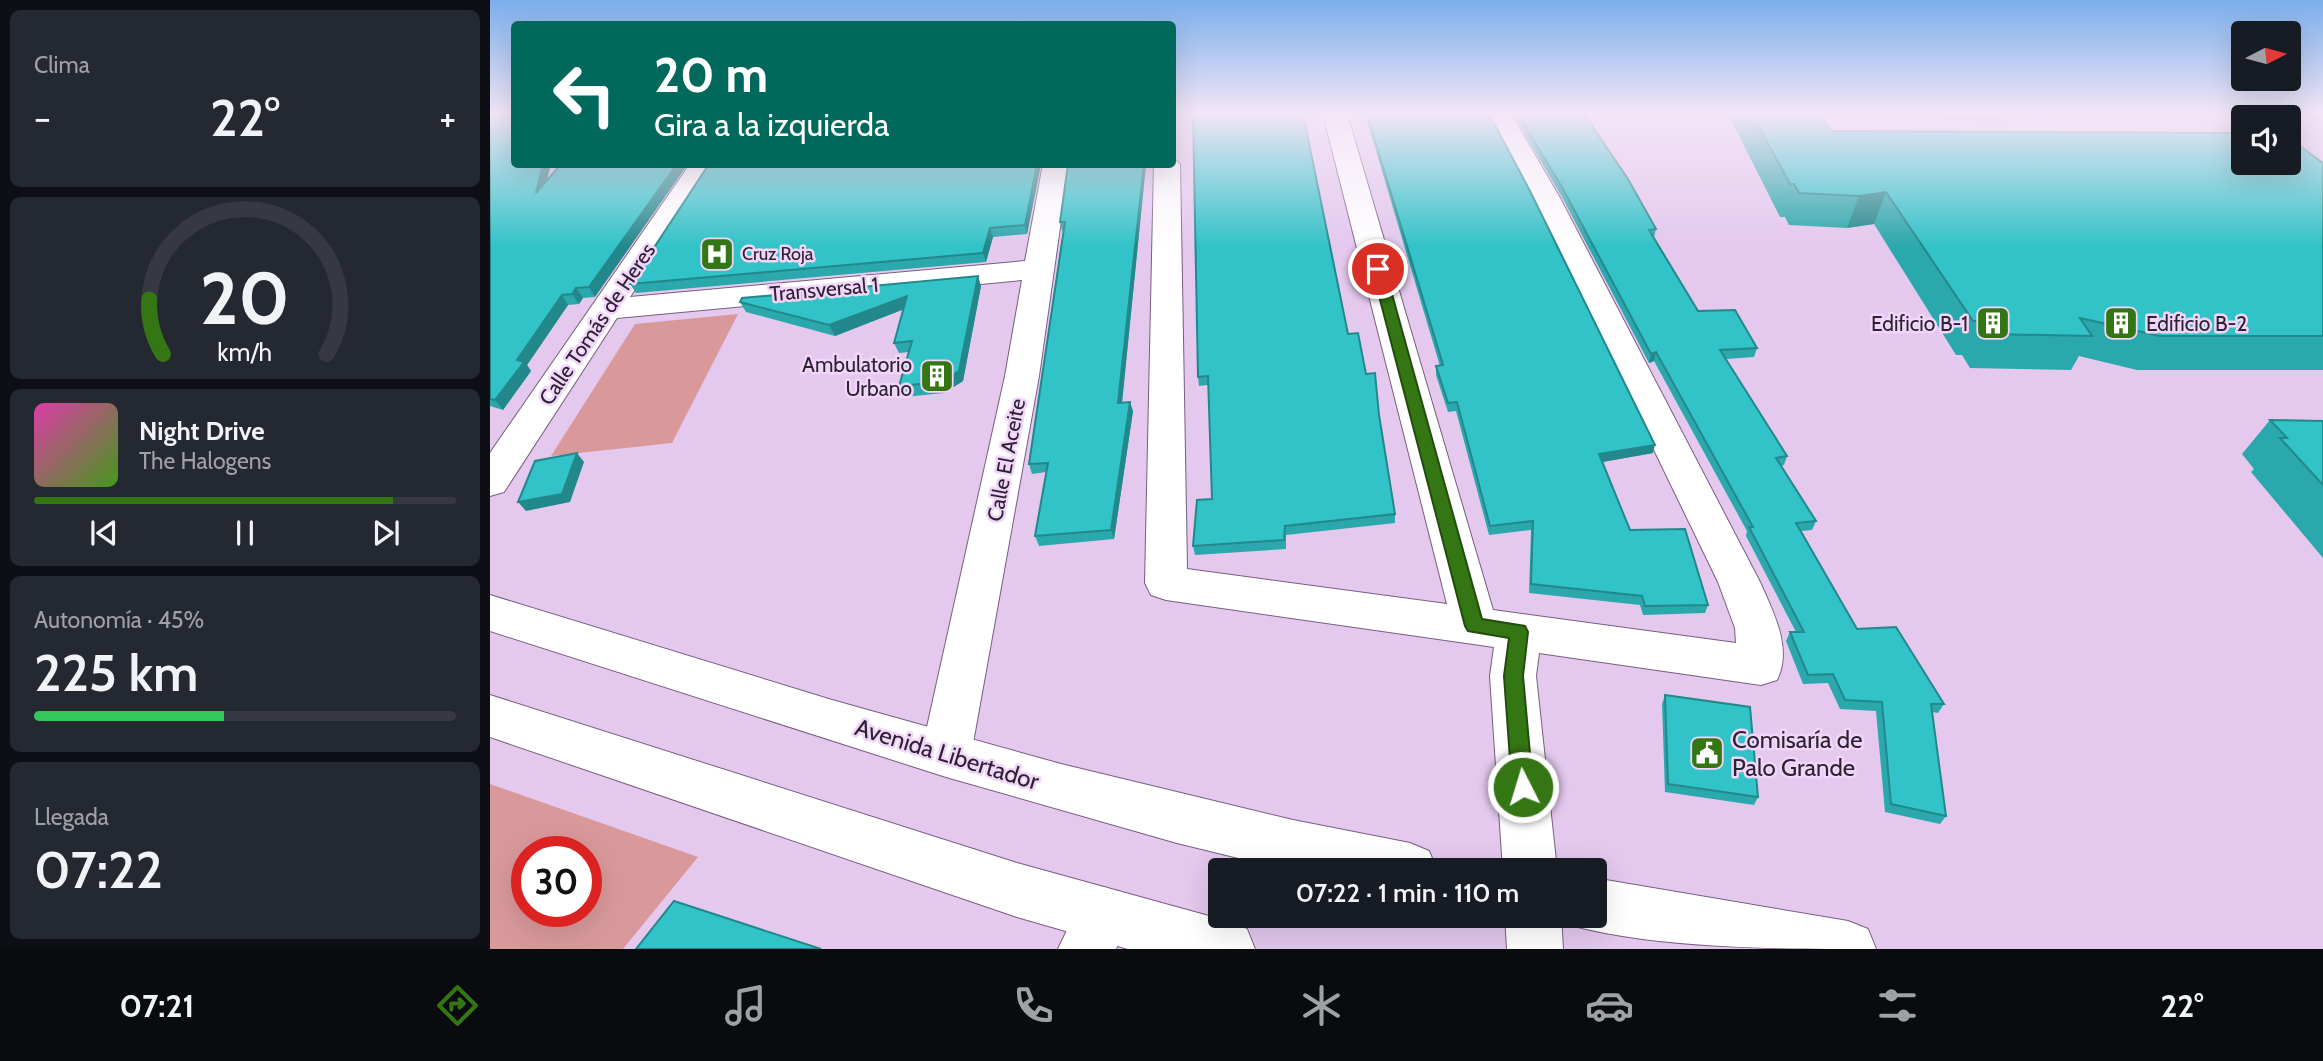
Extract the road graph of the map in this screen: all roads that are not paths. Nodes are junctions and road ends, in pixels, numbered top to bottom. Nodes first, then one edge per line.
1 (1349, 158) edge
2 (1524, 158) edge
3 (701, 168) edge
4 (1055, 168) edge
5 (1167, 168) edge
6 (1040, 269) junction
7 (608, 309) junction
8 (490, 482) edge
9 (490, 613) edge
10 (1497, 629) junction
11 (490, 716) edge
12 (947, 754) junction
13 (1352, 858) edge
14 (1529, 858) edge
15 (1607, 908) edge
16 (1534, 928) edge
17 (1095, 932) edge
18 (1227, 949) edge
19 (1535, 949) edge
20 (1848, 949) edge

1 - 10 street
2 - 10 street
3 - 7 street, Calle Tomás de Heres
4 - 6 street, Calle El Aceite
5 - 10 street
6 - 7 street, Transversal 1
6 - 12 street, Calle El Aceite
7 - 8 street, Calle Tomás de Heres
9 - 12 street, Avenida Libertador
10 - 14 street
11 - 17 street
12 - 13 street, Avenida Libertador
15 - 20 street
16 - 19 street
17 - 18 street

